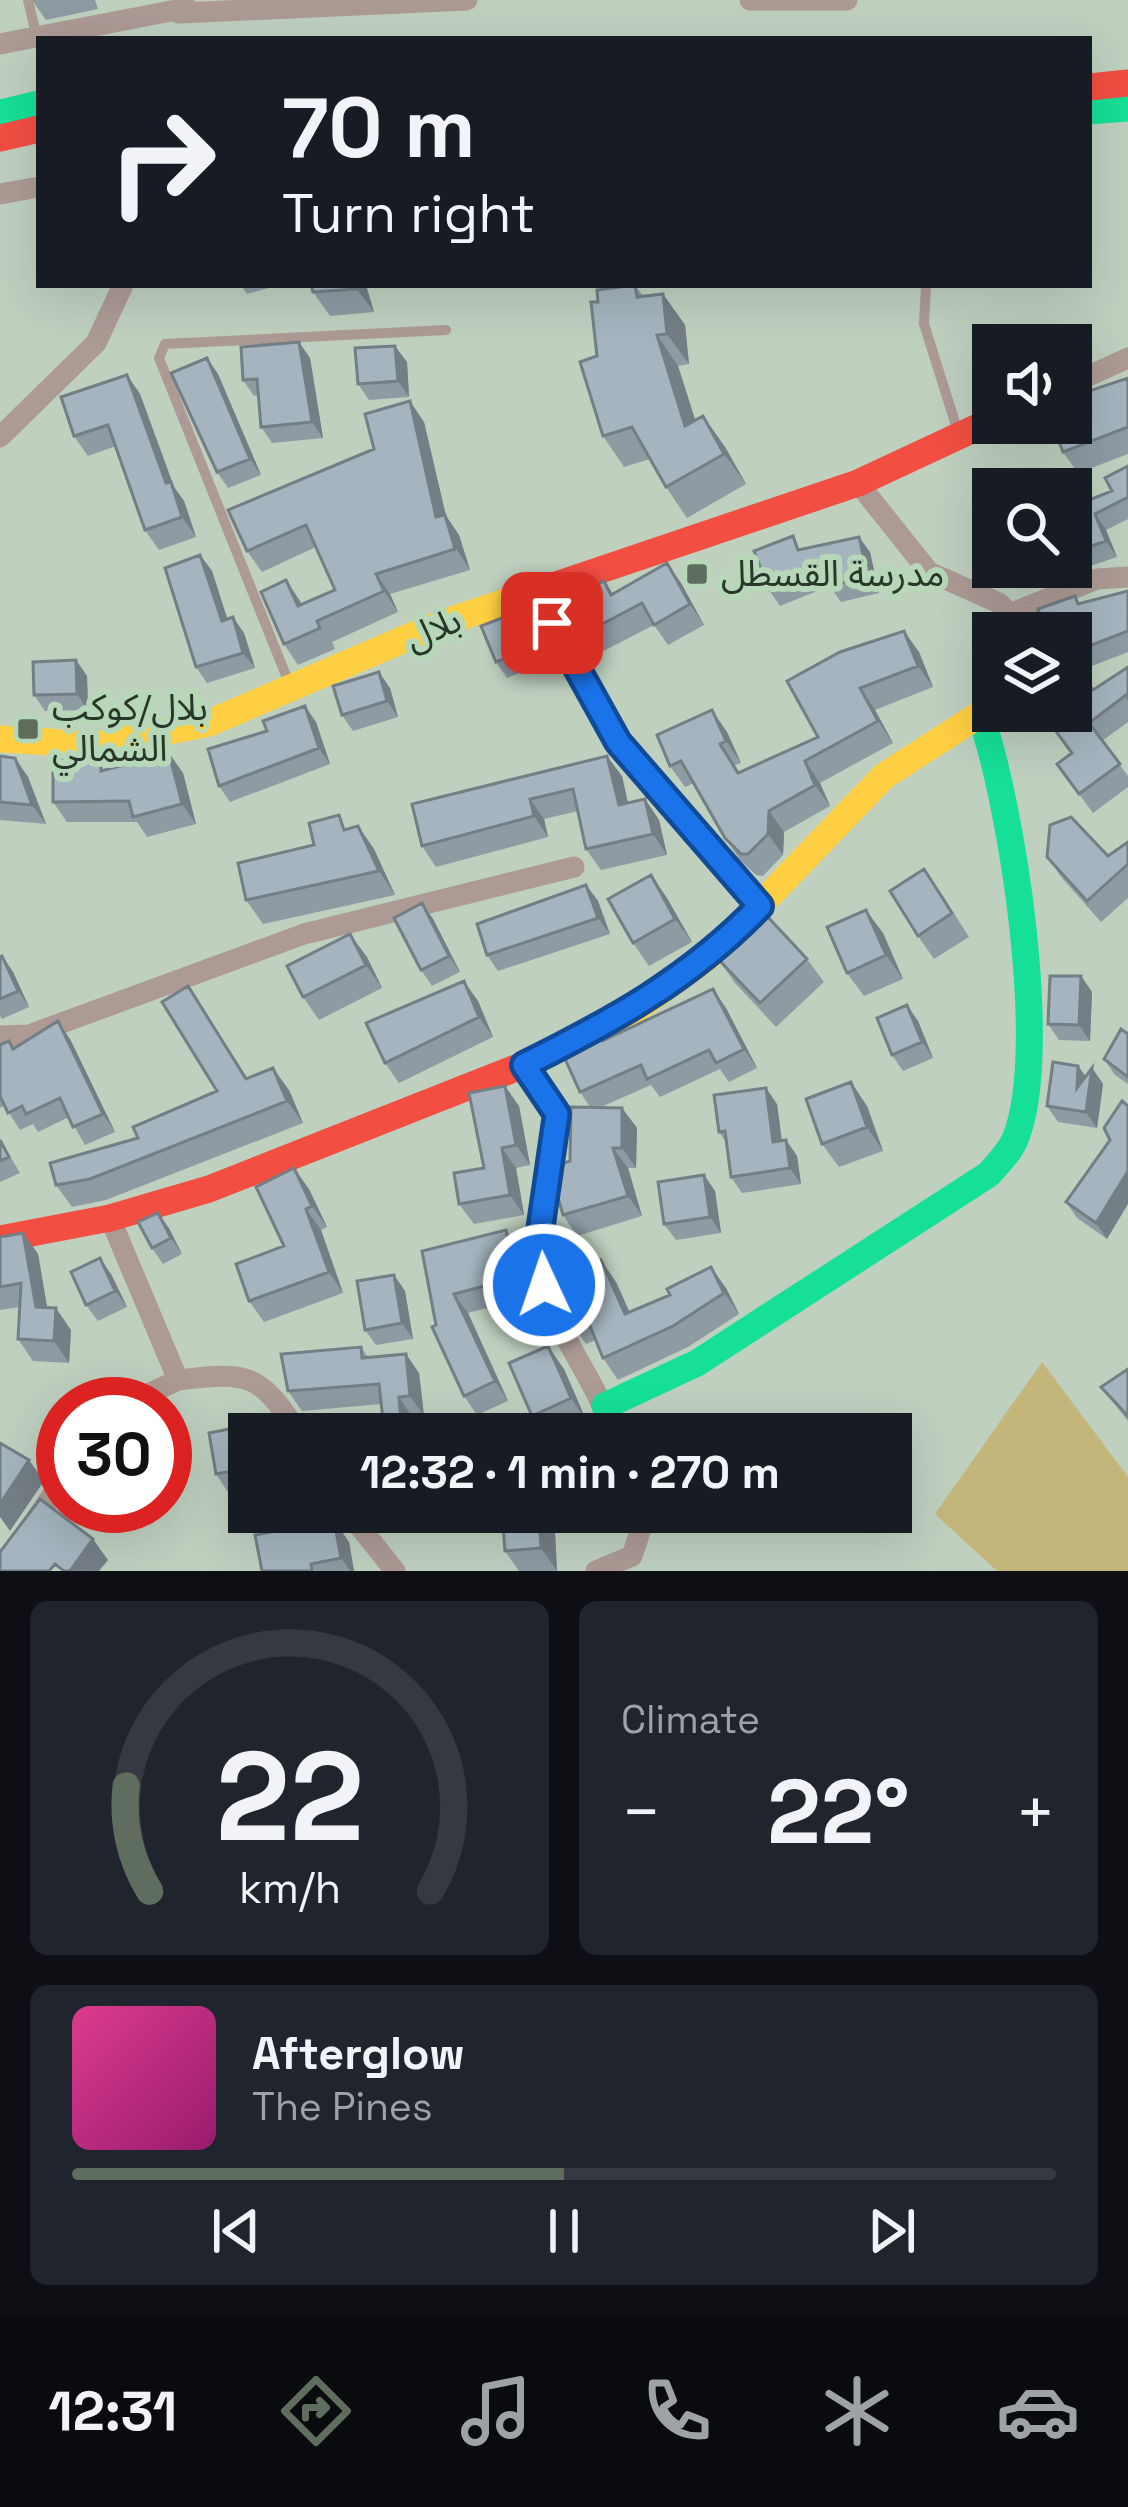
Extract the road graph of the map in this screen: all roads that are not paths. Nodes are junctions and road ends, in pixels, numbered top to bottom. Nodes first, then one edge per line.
1 (28, 0) edge
2 (200, 0) edge
3 (467, 0) edge
4 (750, 0) edge
5 (847, 0) edge
6 (179, 14) junction
7 (37, 36) edge
8 (49, 36) edge
9 (36, 38) edge
10 (0, 44) edge
11 (1128, 83) edge
12 (1092, 87) edge
13 (36, 105) edge
14 (1128, 108) edge
15 (1092, 110) edge
16 (0, 112) edge
17 (36, 130) edge
18 (0, 137) edge
19 (36, 188) edge
20 (0, 194) edge
21 (122, 288) edge
22 (926, 288) edge
23 (446, 330) dead end
24 (1128, 358) edge
25 (1092, 374) edge
26 (972, 430) edge
27 (959, 436) junction
28 (0, 437) edge
29 (858, 482) junction
30 (1128, 577) edge
31 (1010, 612) edge
32 (1014, 612) edge
33 (552, 623) edge
34 (292, 691) junction
35 (972, 720) edge
36 (992, 732) edge
37 (0, 739) edge
38 (574, 868) dead end
39 (760, 906) junction
40 (0, 1036) edge
41 (524, 1065) junction
42 (110, 1218) junction
43 (0, 1239) edge
44 (177, 1377) edge
45 (192, 1378) edge
46 (604, 1406) junction
47 (283, 1413) edge
48 (606, 1413) edge
49 (36, 1519) edge
50 (365, 1533) edge
51 (639, 1533) edge
52 (1, 1571) edge
53 (395, 1571) edge
54 (596, 1571) edge

1 - 7 lane
2 - 6 street
3 - 6 street
4 - 5 street
6 - 8 street
9 - 10 street
11 - 12 street
13 - 16 street
14 - 15 street
17 - 18 street
19 - 20 street
21 - 28 street
22 - 27 lane
23 - 34 lane
24 - 25 street
26 - 27 street, بلال
27 - 29 street, بلال
29 - 31 street
29 - 34 street, بلال
30 - 32 street
33 - 39 lane
34 - 37 street, بلال
35 - 39 street
36 - 46 street
38 - 40 street
39 - 41 street
41 - 42 street
41 - 46 street
42 - 43 street
42 - 44 street
45 - 47 street
46 - 48 street
49 - 52 street
50 - 53 street
51 - 54 street

